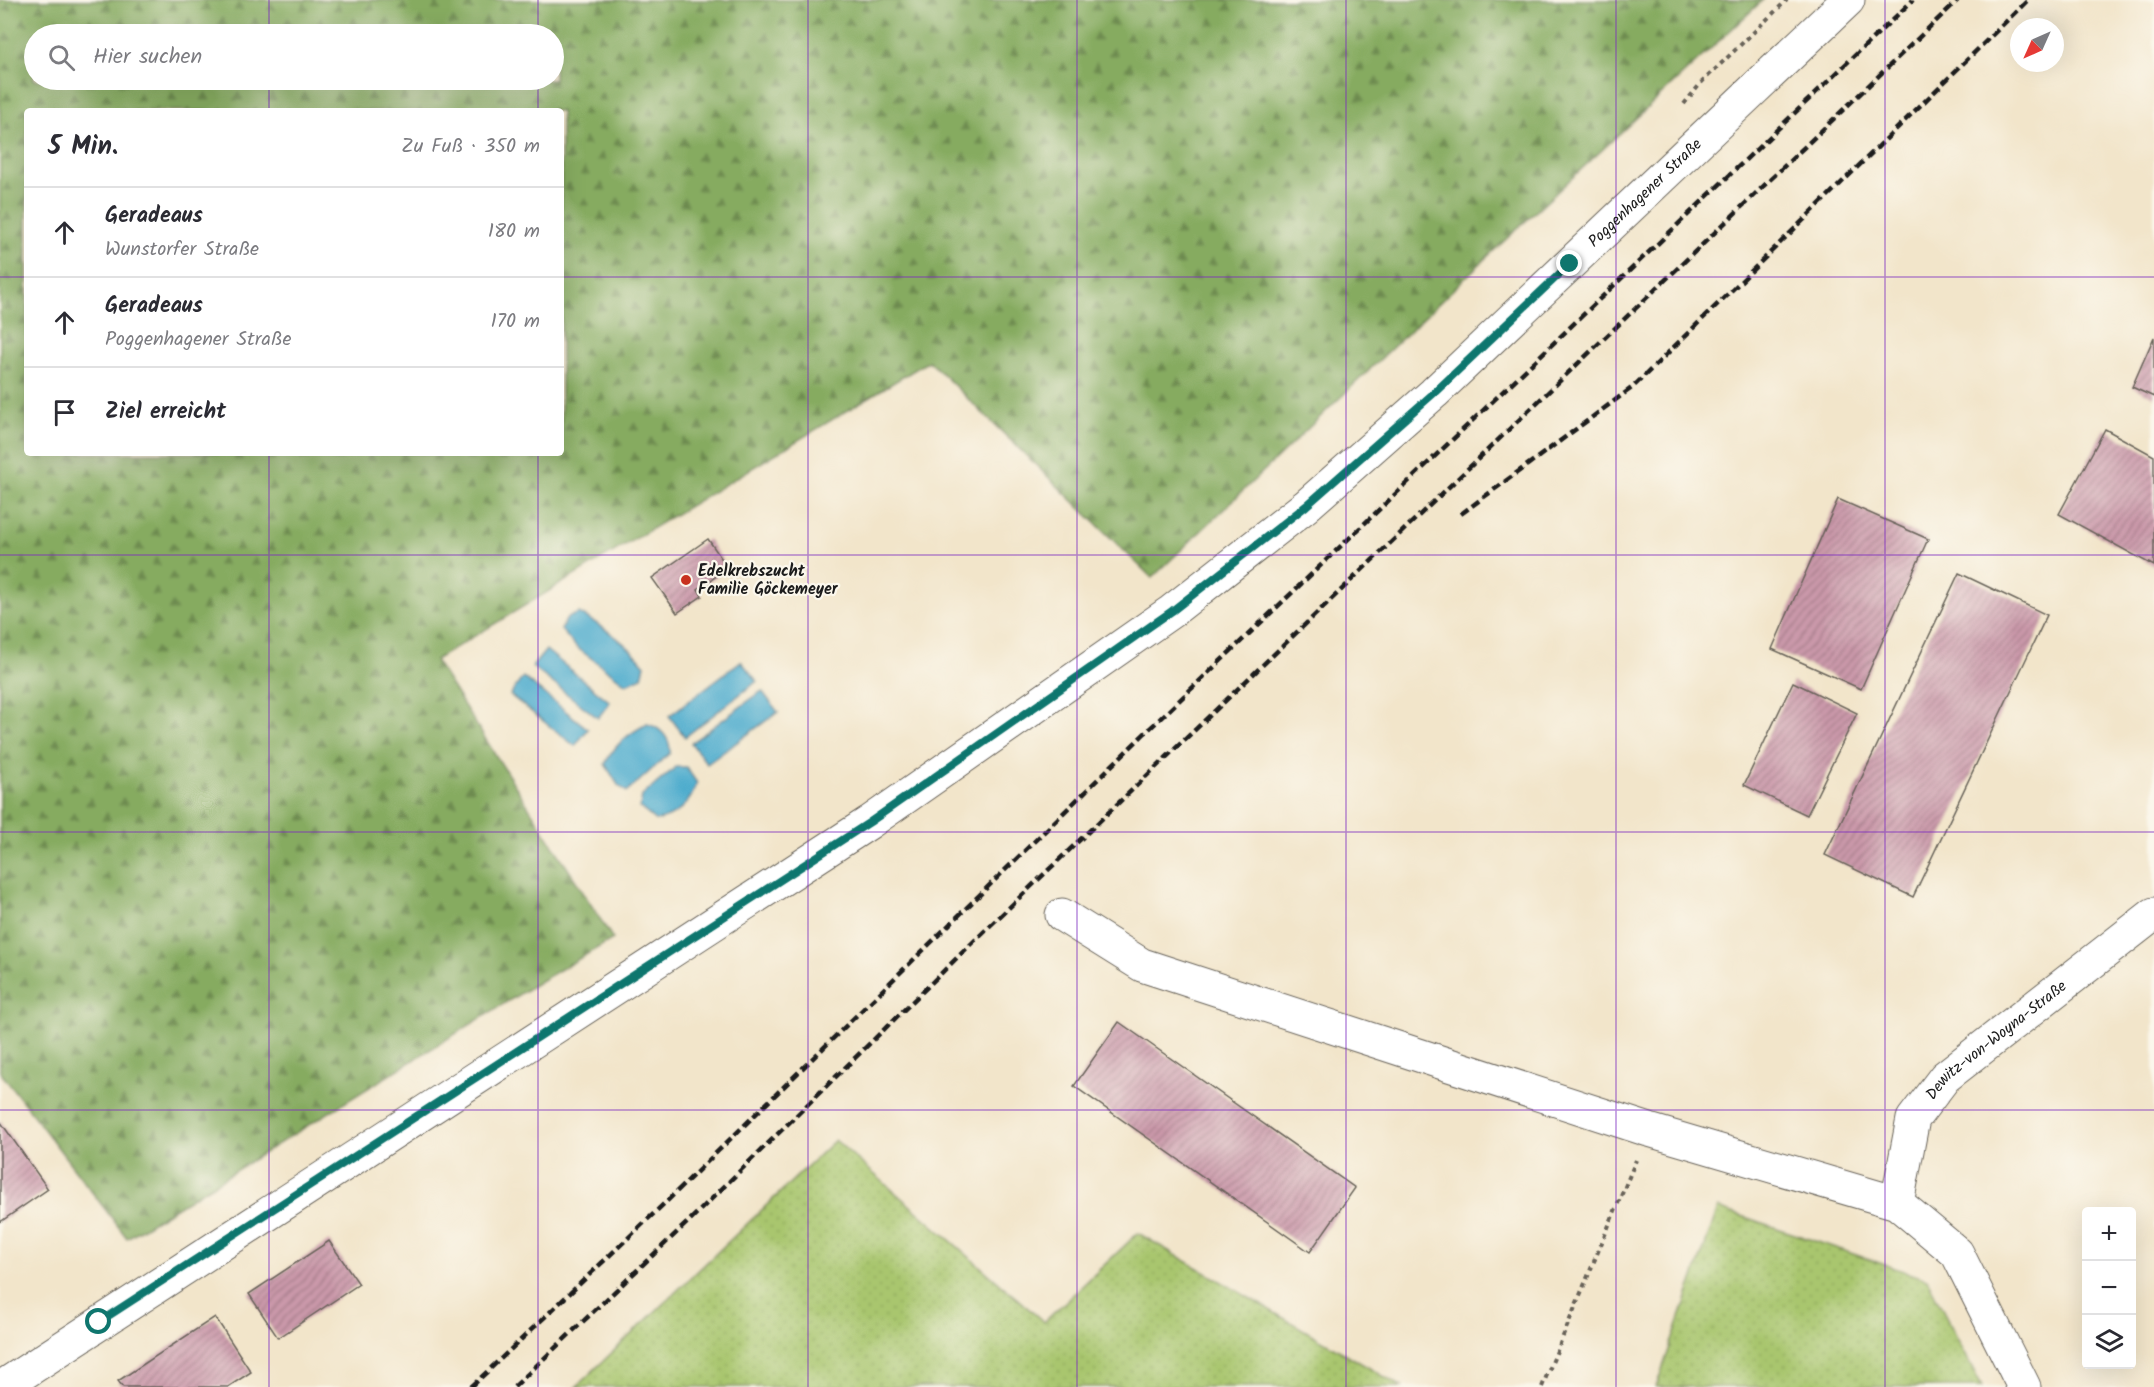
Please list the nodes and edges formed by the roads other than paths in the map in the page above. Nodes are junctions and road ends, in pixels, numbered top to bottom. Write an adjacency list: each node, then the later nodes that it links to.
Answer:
1 (1848, 0): 5 (street, Poggenhagener Straße)
2 (2154, 914): 4 (street, Dewitz-von-Woyna-Straße)
3 (1062, 915): 4 (street)
4 (1897, 1203): 6 (street)
5 (2, 1387)
6 (2024, 1387)

